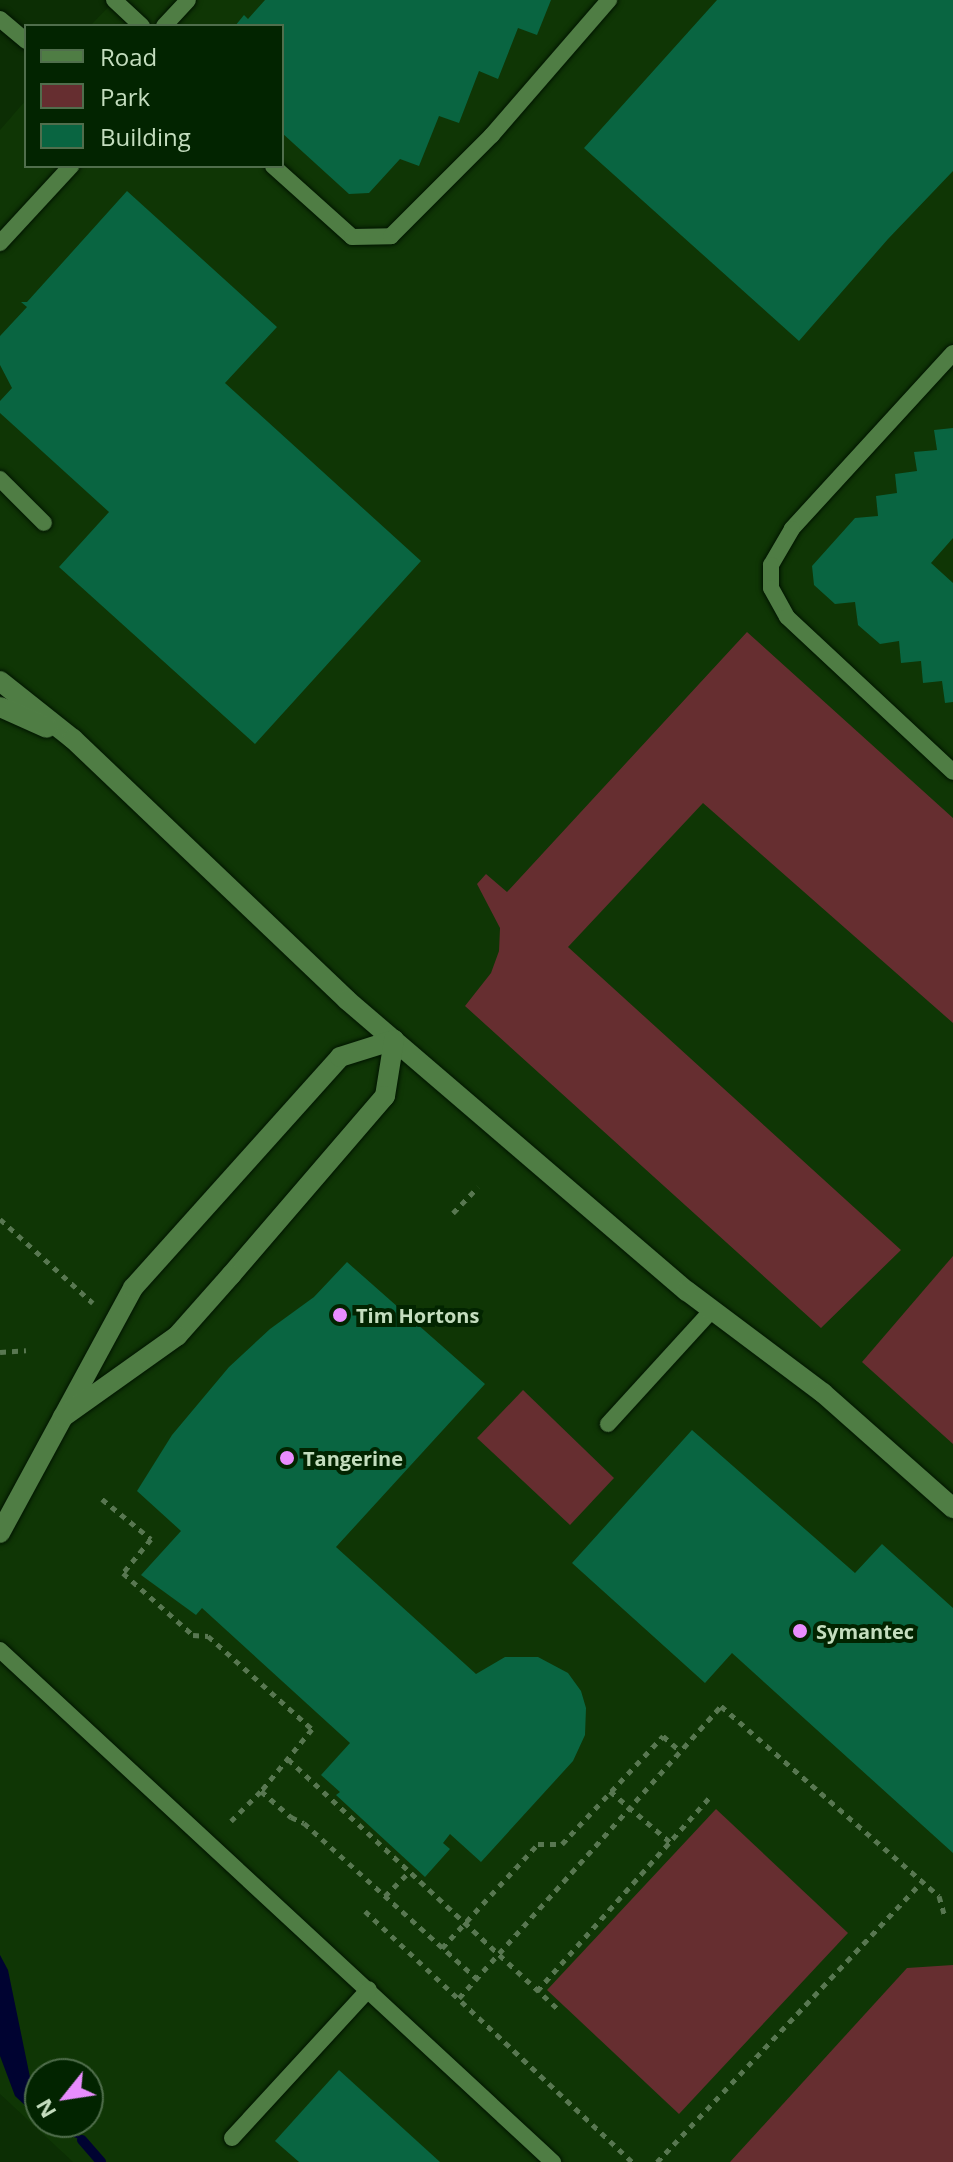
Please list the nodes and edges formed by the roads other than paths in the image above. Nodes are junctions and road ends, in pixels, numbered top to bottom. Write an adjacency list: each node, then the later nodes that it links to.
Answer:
1 (114, 0): 5 (lane)
2 (188, 0): 6 (lane)
3 (609, 0): 9 (lane)
4 (0, 19): 7 (lane)
5 (140, 24)
6 (166, 24)
7 (24, 39)
8 (69, 168): 10 (lane)
9 (275, 168)
10 (0, 243)
11 (953, 353): 17 (lane)
12 (0, 479): 13 (lane)
13 (44, 523)
14 (0, 681): 16 (street)
15 (0, 707): 16 (street)
16 (73, 739): 18 (street)
17 (953, 772)
18 (394, 1040): 19 (street); 20 (street); 20 (street)
19 (712, 1310): 21 (lane); 22 (street)
20 (63, 1417): 23 (street)
21 (608, 1424)
22 (953, 1508)
23 (0, 1533)
24 (0, 1650): 25 (lane)
25 (369, 1989): 26 (lane); 27 (lane)
26 (232, 2138)
27 (553, 2162)

